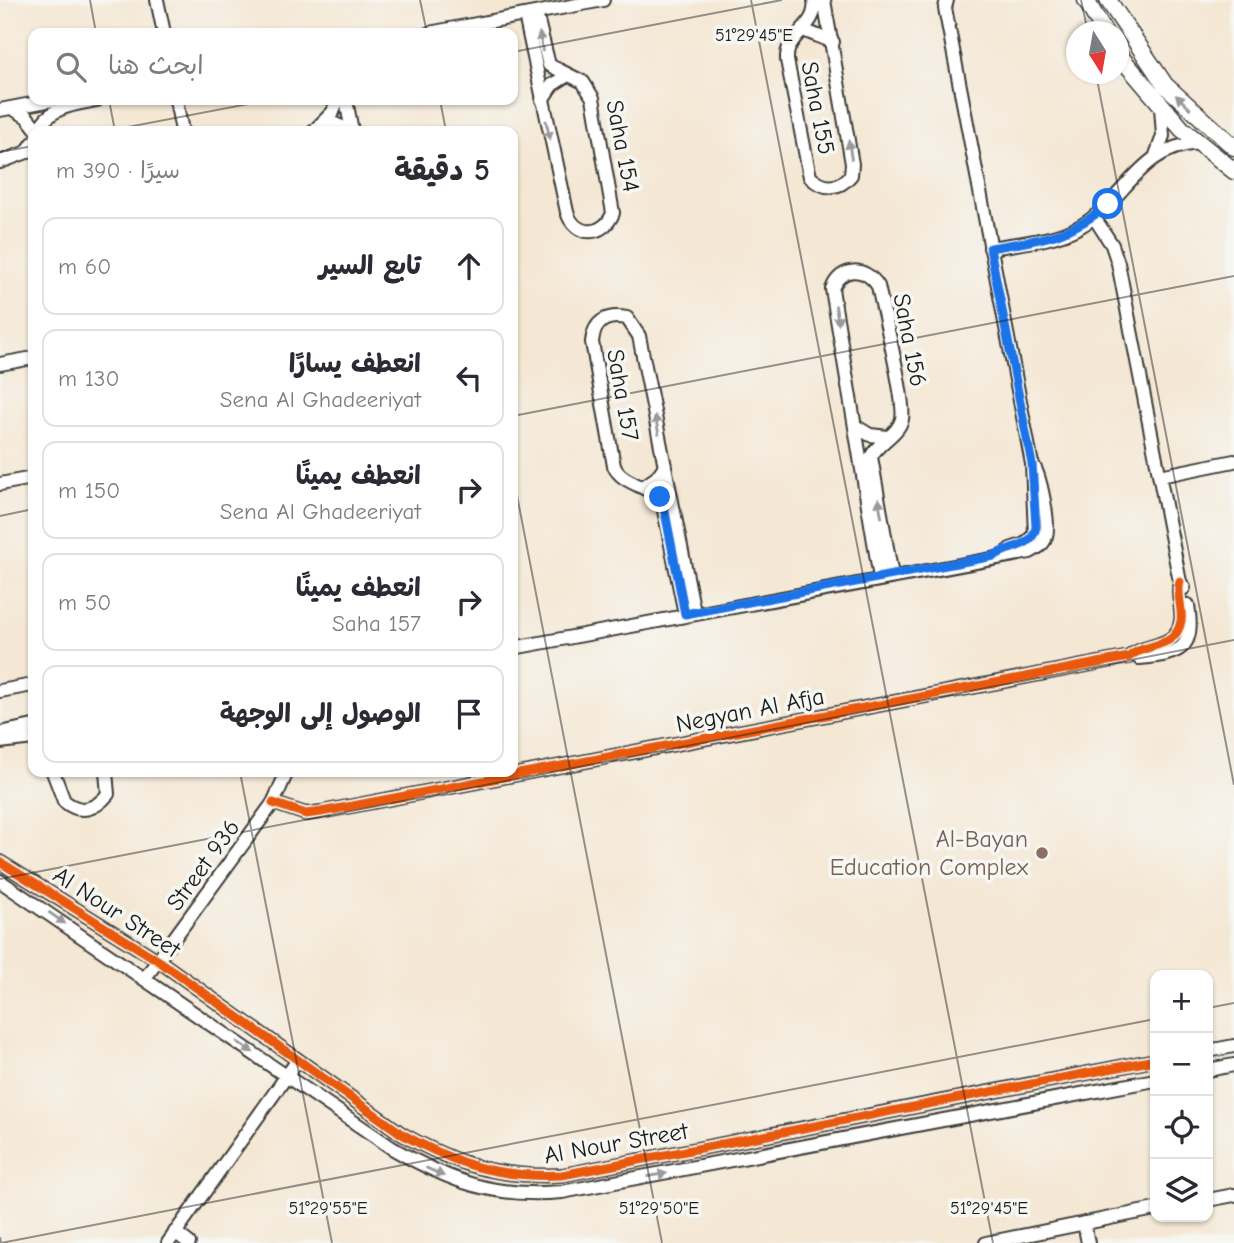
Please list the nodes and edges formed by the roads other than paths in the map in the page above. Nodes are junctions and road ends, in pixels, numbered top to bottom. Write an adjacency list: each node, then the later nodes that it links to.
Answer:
1 (157, 0): 10 (street)
2 (603, 0): 8 (street)
3 (814, 0): 12 (street, Saha 155)
4 (824, 0): 13 (street, Saha 155)
5 (1086, 0): 9 (street)
6 (1108, 0): 32 (street, one-way to 6)
7 (944, 3): 38 (street)
8 (531, 14): 11 (street); 15 (street, Saha 154, one-way to 8); 16 (street, Saha 154)
9 (1098, 21)
10 (162, 28)
11 (456, 28)
12 (803, 30): 13 (street); 13 (street, Saha 155, one-way to 13)
13 (833, 42)
14 (1129, 68): 22 (street)
15 (568, 75): 16 (street); 16 (street, Saha 154, one-way to 15)
16 (542, 100)
17 (28, 105): 23 (street)
18 (75, 105): 26 (street)
19 (177, 105): 27 (street)
20 (334, 105): 24 (street)
21 (347, 105): 30 (street)
22 (1161, 107): 31 (street); 34 (street)
23 (6, 109): 25 (street)
24 (326, 120): 28 (street); 29 (street)
25 (34, 126)
26 (40, 126)
27 (181, 126)
28 (319, 126)
29 (340, 126)
30 (351, 126)
31 (1199, 143): 34 (street); 36 (street)
32 (1234, 147)
33 (28, 150): 35 (street)
34 (1156, 155): 37 (street)
35 (0, 162)
36 (1234, 171)
37 (1094, 217): 38 (street); 45 (street, Negyan Al Afja)
38 (990, 248): 49 (street)
39 (28, 359): 40 (street)
40 (0, 364)
41 (855, 426): 42 (street); 42 (street, Saha 156, one-way to 41); 49 (street, Saha 156)
42 (888, 437): 49 (street, Saha 156, one-way to 42)
43 (1234, 461): 45 (street)
44 (665, 466): 48 (street); 48 (street, Saha 157, one-way to 48); 50 (street, Saha 157)
45 (1160, 475): 58 (street, Negyan Al Afja)
46 (28, 479): 47 (street)
47 (0, 484)
48 (643, 487): 50 (street, Saha 157)
49 (886, 577): 50 (street)
50 (690, 613): 51 (street)
51 (518, 647)
52 (28, 686): 53 (street)
53 (0, 691)
54 (28, 727): 55 (street)
55 (0, 733)
56 (28, 739): 57 (street)
57 (0, 742)
58 (518, 774)
59 (55, 777): 64 (street)
60 (61, 777): 64 (street)
61 (106, 777): 64 (street)
62 (285, 777): 65 (street, Street 936)
63 (503, 777): 65 (street, Negyan Al Afja)
64 (61, 789)
65 (273, 803): 68 (street, Street 936)
66 (0, 862): 68 (street, Al Nour Street)
67 (0, 881): 69 (street, Al Nour Street, one-way to 69)
68 (159, 961): 69 (street, Street 936); 72 (street, Al Nour Street)
69 (145, 978): 76 (street, Al Nour Street, one-way to 76)
70 (1234, 1046): 71 (street)
71 (1213, 1050)
72 (298, 1060): 76 (street); 78 (street, Al Nour Street)
73 (1150, 1061): 78 (street, Al Nour Street)
74 (1234, 1065): 75 (street)
75 (1213, 1069)
76 (288, 1077): 79 (street, Al Nour Street, one-way to 79); 84 (street)
77 (1150, 1081): 79 (street, Al Nour Street)
78 (878, 1113): 79 (street)
79 (882, 1132)
80 (1234, 1195): 81 (street)
81 (1213, 1199)
82 (1150, 1210): 83 (street)
83 (1084, 1223): 86 (street); 87 (street)
84 (171, 1238): 85 (street)
85 (189, 1243)
86 (986, 1243)
87 (1088, 1243)

